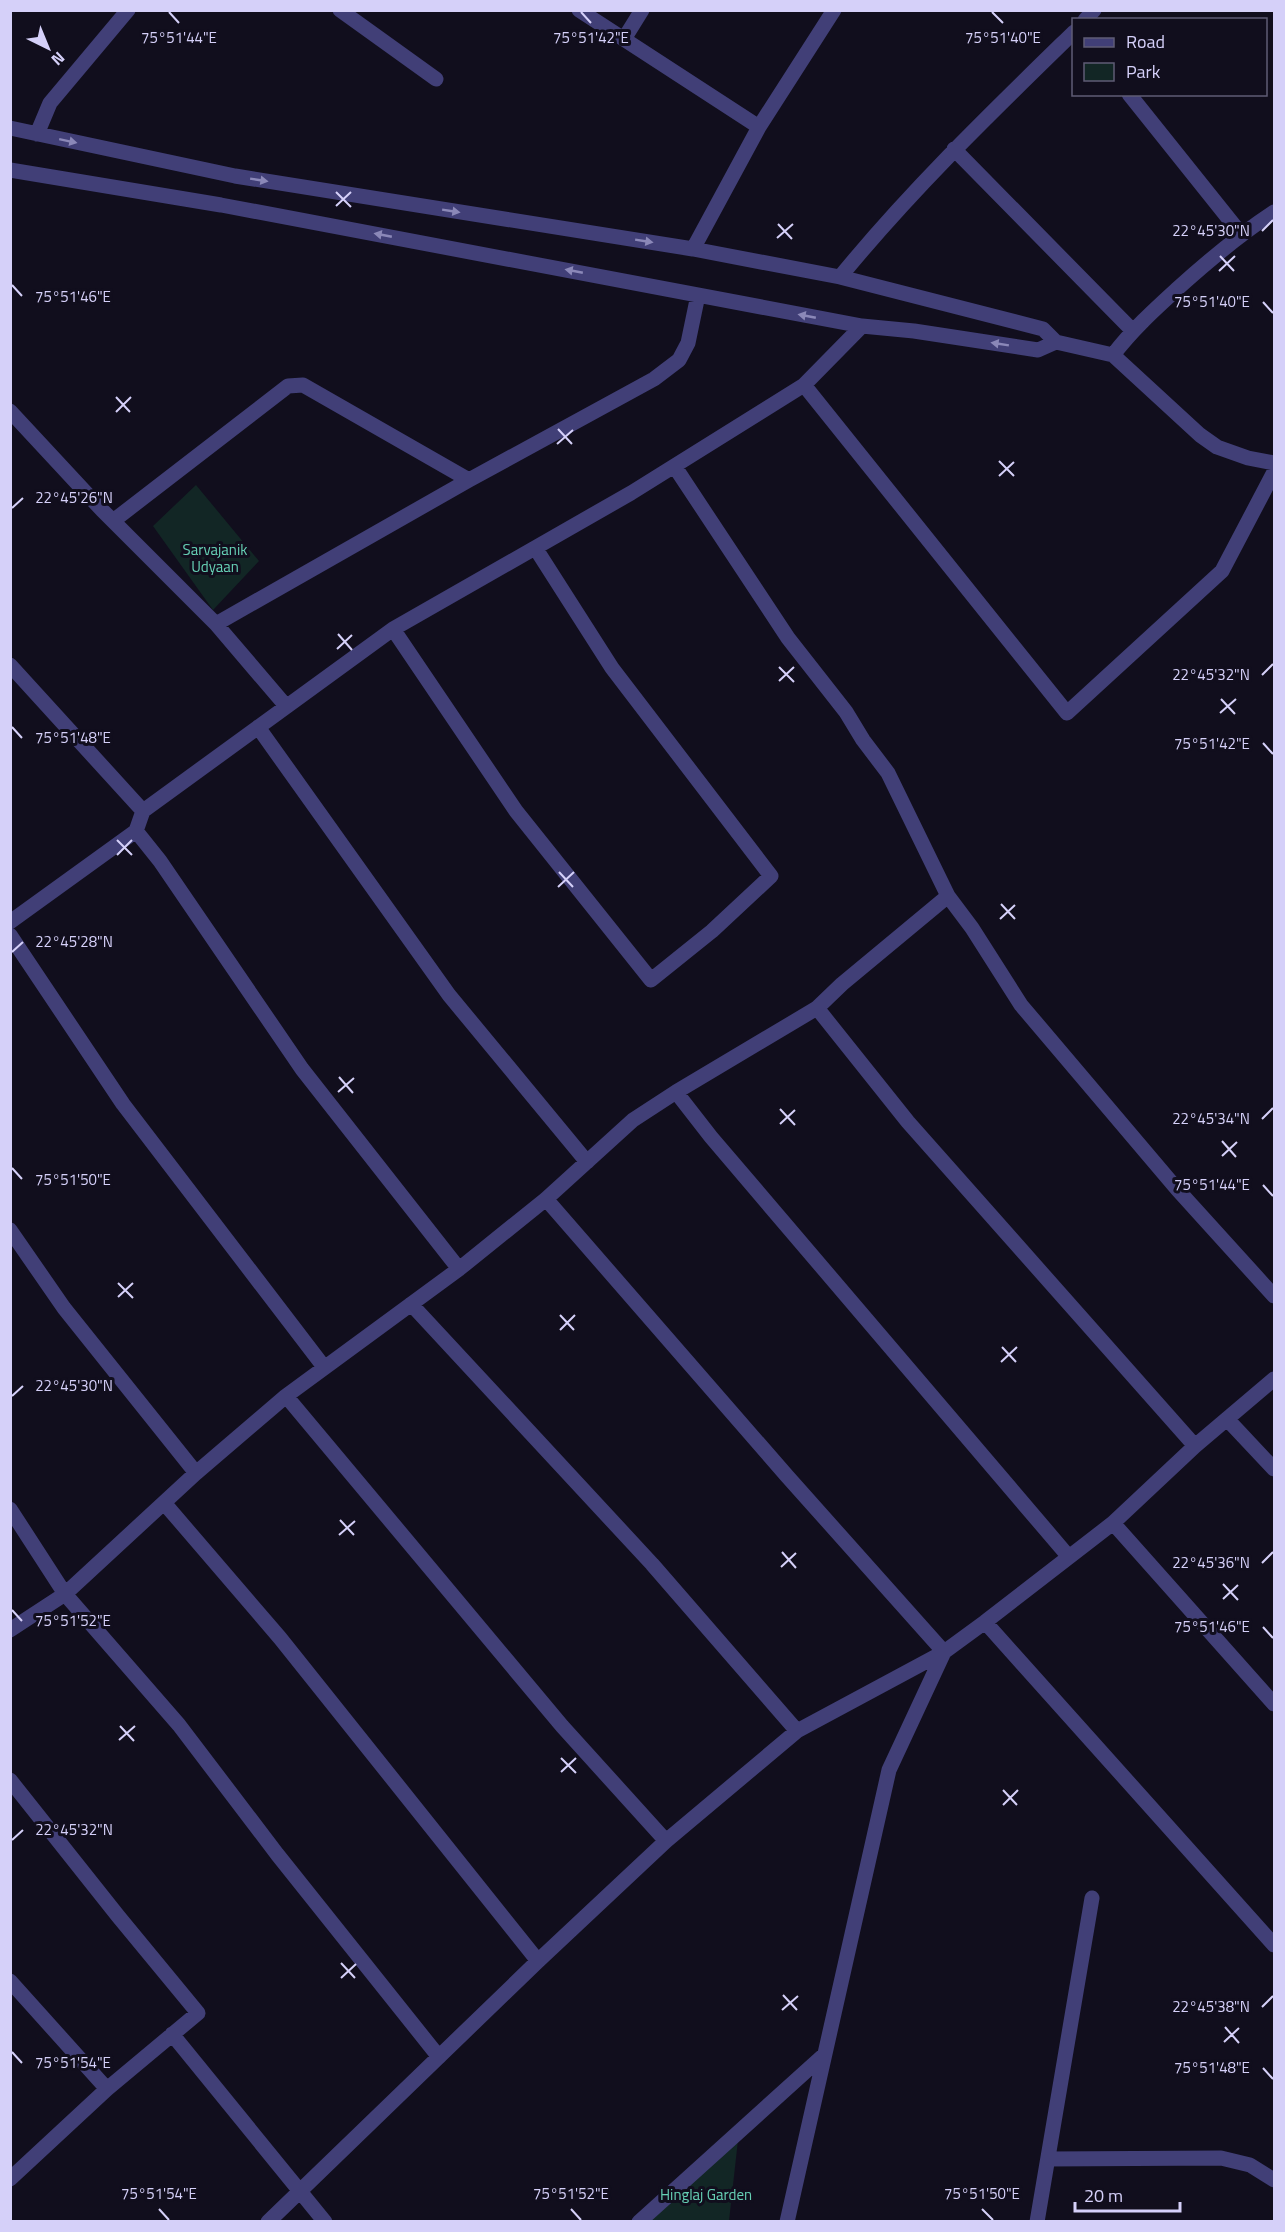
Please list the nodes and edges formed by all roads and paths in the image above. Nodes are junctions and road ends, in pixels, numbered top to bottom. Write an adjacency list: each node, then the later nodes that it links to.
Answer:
1 (128, 10): 12 (street)
2 (340, 10): 8 (street)
3 (579, 10): 7 (street)
4 (642, 10): 7 (street)
5 (834, 10): 10 (street)
6 (1072, 34): 13 (street)
7 (624, 39): 10 (street)
8 (436, 80)
9 (1131, 96): 16 (street)
10 (759, 127): 17 (street)
11 (10, 128): 12 (street)
12 (37, 134): 17 (street, one-way to 17)
13 (954, 149): 18 (street); 21 (street)
14 (10, 170): 19 (street, one-way to 14)
15 (1275, 212): 16 (street)
16 (1241, 234): 21 (street)
17 (693, 249): 18 (street)
18 (840, 277): 22 (street)
19 (698, 295): 20 (street, one-way to 19); 29 (street)
20 (862, 326): 22 (street, one-way to 20); 24 (street)
21 (1132, 330): 23 (street)
22 (1056, 342): 23 (street)
23 (1113, 355): 26 (street)
24 (804, 385): 27 (street); 28 (street)
25 (10, 411): 30 (street)
26 (1275, 463)
27 (675, 467): 31 (street); 39 (street)
28 (1275, 472)
29 (469, 480): 30 (street); 32 (street)
30 (113, 521): 32 (street)
31 (536, 549): 33 (street); 33 (street)
32 (216, 624): 35 (street)
33 (393, 629): 35 (street)
34 (10, 665): 37 (street)
35 (286, 706): 36 (street)
36 (258, 727): 37 (street); 44 (street)
37 (143, 811): 38 (street)
38 (136, 831): 40 (street); 47 (street)
39 (948, 896): 42 (street); 48 (street)
40 (13, 915)
41 (10, 935): 50 (street)
42 (817, 1008): 43 (street); 54 (street)
43 (676, 1092): 44 (street); 60 (street)
44 (586, 1162): 45 (street)
45 (546, 1199): 47 (street); 64 (street)
46 (10, 1230): 56 (street)
47 (459, 1269): 49 (street)
48 (1275, 1296)
49 (411, 1304): 50 (street); 66 (street)
50 (324, 1367): 52 (street)
51 (1275, 1379): 53 (street)
52 (286, 1396): 56 (street); 68 (street)
53 (1227, 1419): 54 (street); 55 (street)
54 (1195, 1446): 59 (street)
55 (1275, 1469)
56 (196, 1473): 57 (street)
57 (165, 1504): 61 (street); 71 (street)
58 (10, 1509): 61 (street)
59 (1113, 1523): 60 (street); 65 (street)
60 (1069, 1557): 62 (street)
61 (65, 1594): 63 (street); 75 (street)
62 (985, 1623): 64 (street); 70 (street)
63 (10, 1630)
64 (944, 1652): 66 (street); 74 (street)
65 (1275, 1704)
66 (797, 1731): 68 (street)
67 (10, 1780): 73 (street)
68 (666, 1841): 71 (street)
69 (1092, 1898): 77 (street)
70 (1275, 1945)
71 (538, 1961): 75 (street)
72 (10, 1981): 76 (street)
73 (172, 2034): 76 (street); 80 (street)
74 (825, 2054): 83 (street); 84 (street)
75 (439, 2057): 80 (street)
76 (107, 2089): 78 (street)
77 (1048, 2159): 79 (street); 85 (street)
78 (10, 2179)
79 (1275, 2180)
80 (300, 2191): 81 (street); 82 (street)
81 (268, 2222)
82 (325, 2222)
83 (639, 2222)
84 (787, 2222)
85 (1037, 2222)

